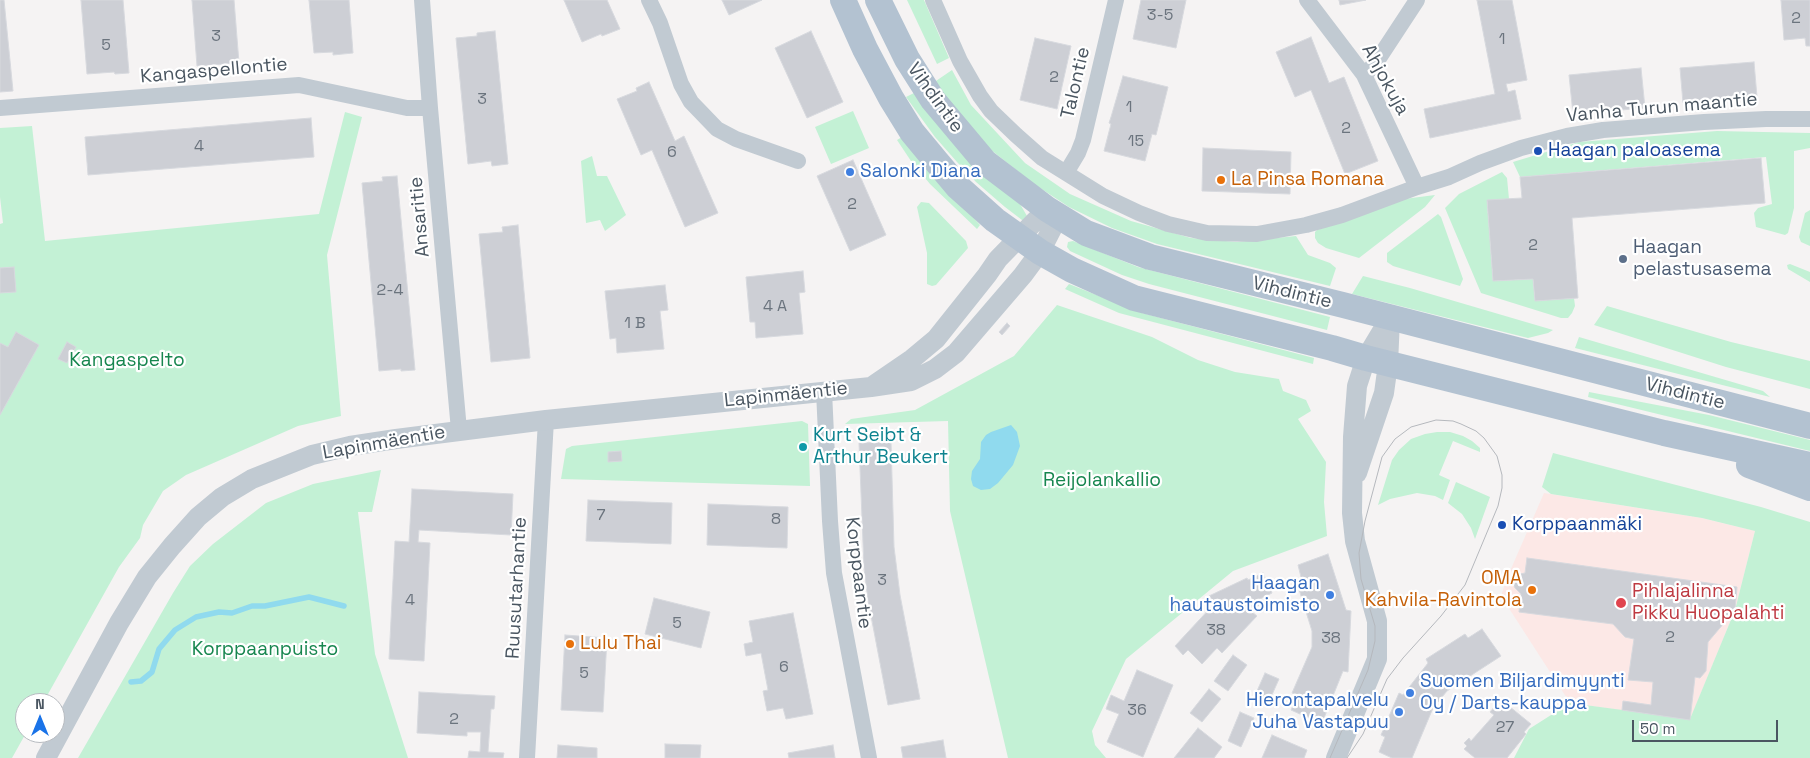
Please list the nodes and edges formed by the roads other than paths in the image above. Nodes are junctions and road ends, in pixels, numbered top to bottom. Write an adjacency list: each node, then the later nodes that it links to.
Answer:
1 (422, 0): 11 (street, Ansaritie)
2 (649, 0): 13 (street)
3 (843, 0): 17 (main road, Vihdintie)
4 (878, 0): 16 (main road, Vihdintie)
5 (933, 0): 14 (street, Vihdintie)
6 (1116, 0): 14 (street, Talontie)
7 (1307, 0): 9 (street, Ahjokuja)
8 (1418, 0): 9 (street)
9 (1364, 75): 15 (street, Ahjokuja)
10 (0, 108): 11 (street, Kangaspellontie)
11 (430, 108): 25 (street, Ansaritie)
12 (1810, 119): 15 (street, Vanha Turun maantie)
13 (798, 161)
14 (1066, 173): 15 (street, Vanha Turun maantie)
15 (1417, 187)
16 (1053, 213): 17 (street, Lapinmäentie); 18 (street, Lapinmäentie); 19 (main road, Vihdintie)
17 (1018, 238): 18 (main road, Vihdintie); 21 (street, Lapinmäentie)
18 (1040, 252): 20 (main road, Vihdintie); 21 (street, Lapinmäentie)
19 (1390, 318): 20 (street); 24 (main road, Vihdintie)
20 (1377, 361): 26 (main road, Vihdintie); 28 (street); 28 (street)
21 (871, 387): 22 (street, Lapinmäentie)
22 (824, 391): 23 (street, Lapinmäentie); 32 (street, Korppaantie)
23 (546, 420): 25 (street, Lapinmäentie); 31 (street, Ruusutarhantie)
24 (1810, 426)
25 (460, 430): 30 (street, Lapinmäentie)
26 (1664, 433): 27 (main road, Vihdintie); 29 (main road, Vihdintie)
27 (1810, 465)
28 (1352, 487): 33 (street)
29 (1810, 488)
30 (46, 758)
31 (527, 758)
32 (869, 758)
33 (1336, 758)

